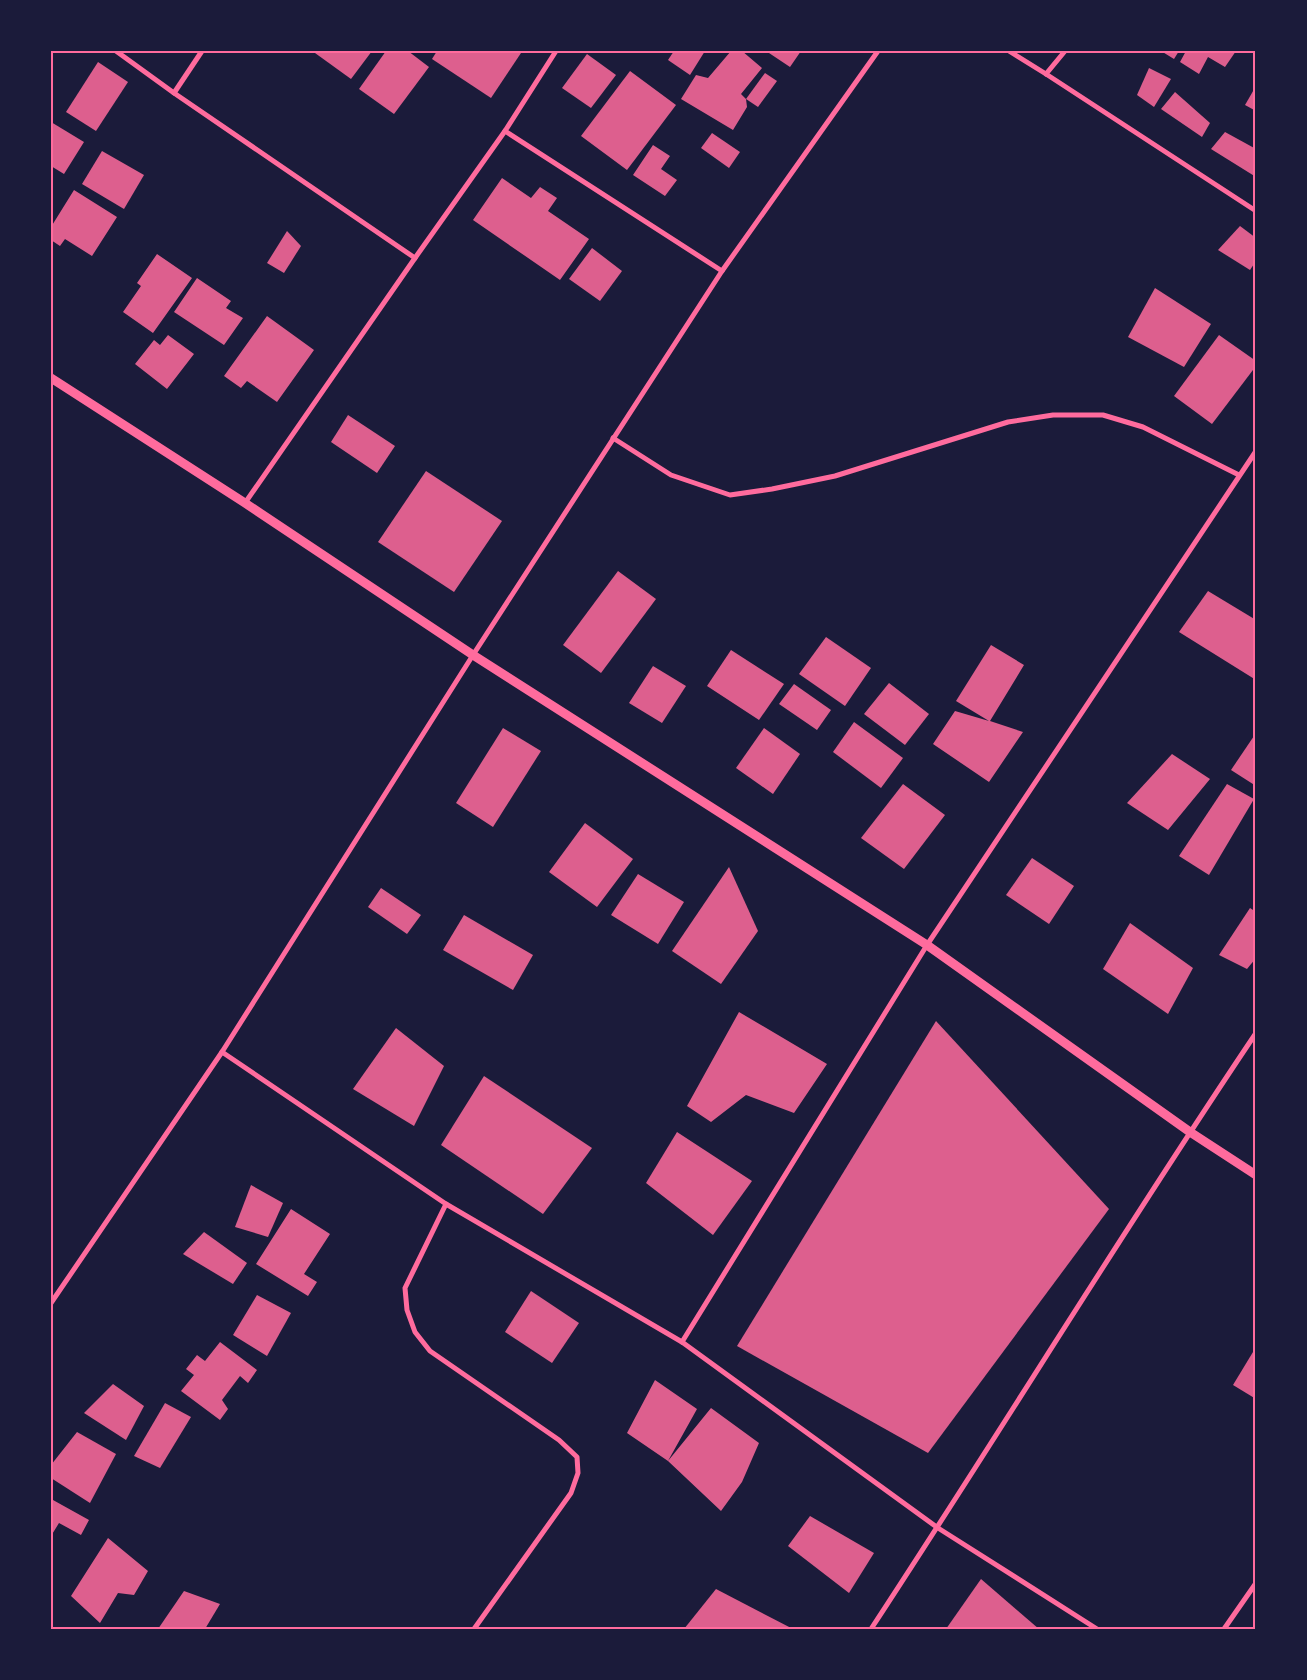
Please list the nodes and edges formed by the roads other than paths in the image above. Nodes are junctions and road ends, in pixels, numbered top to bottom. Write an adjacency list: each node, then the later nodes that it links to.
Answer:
1 (116, 51): 8 (street)
2 (202, 51): 8 (street)
3 (556, 51): 9 (street)
4 (878, 51): 12 (street)
5 (1009, 51): 7 (street)
6 (1065, 51): 7 (street)
7 (1046, 74): 10 (street)
8 (174, 93): 11 (street)
9 (505, 132): 11 (street); 12 (street)
10 (1256, 211)
11 (415, 258): 17 (street)
12 (722, 271): 14 (street)
13 (51, 378): 17 (street)
14 (613, 438): 16 (street); 18 (street)
15 (1256, 451): 16 (street)
16 (1239, 475): 19 (street)
17 (245, 503): 18 (street)
18 (473, 655): 19 (street); 21 (street)
19 (927, 945): 22 (street); 26 (street)
20 (1256, 1033): 22 (street)
21 (222, 1052): 24 (street); 25 (street)
22 (1190, 1132): 23 (street); 27 (street)
23 (1256, 1175)
24 (446, 1204): 26 (street); 29 (street)
25 (51, 1303)
26 (682, 1342): 27 (street)
27 (938, 1528): 30 (street); 31 (street)
28 (1256, 1583): 32 (street)
29 (474, 1629)
30 (872, 1629)
31 (1097, 1629)
32 (1224, 1629)

